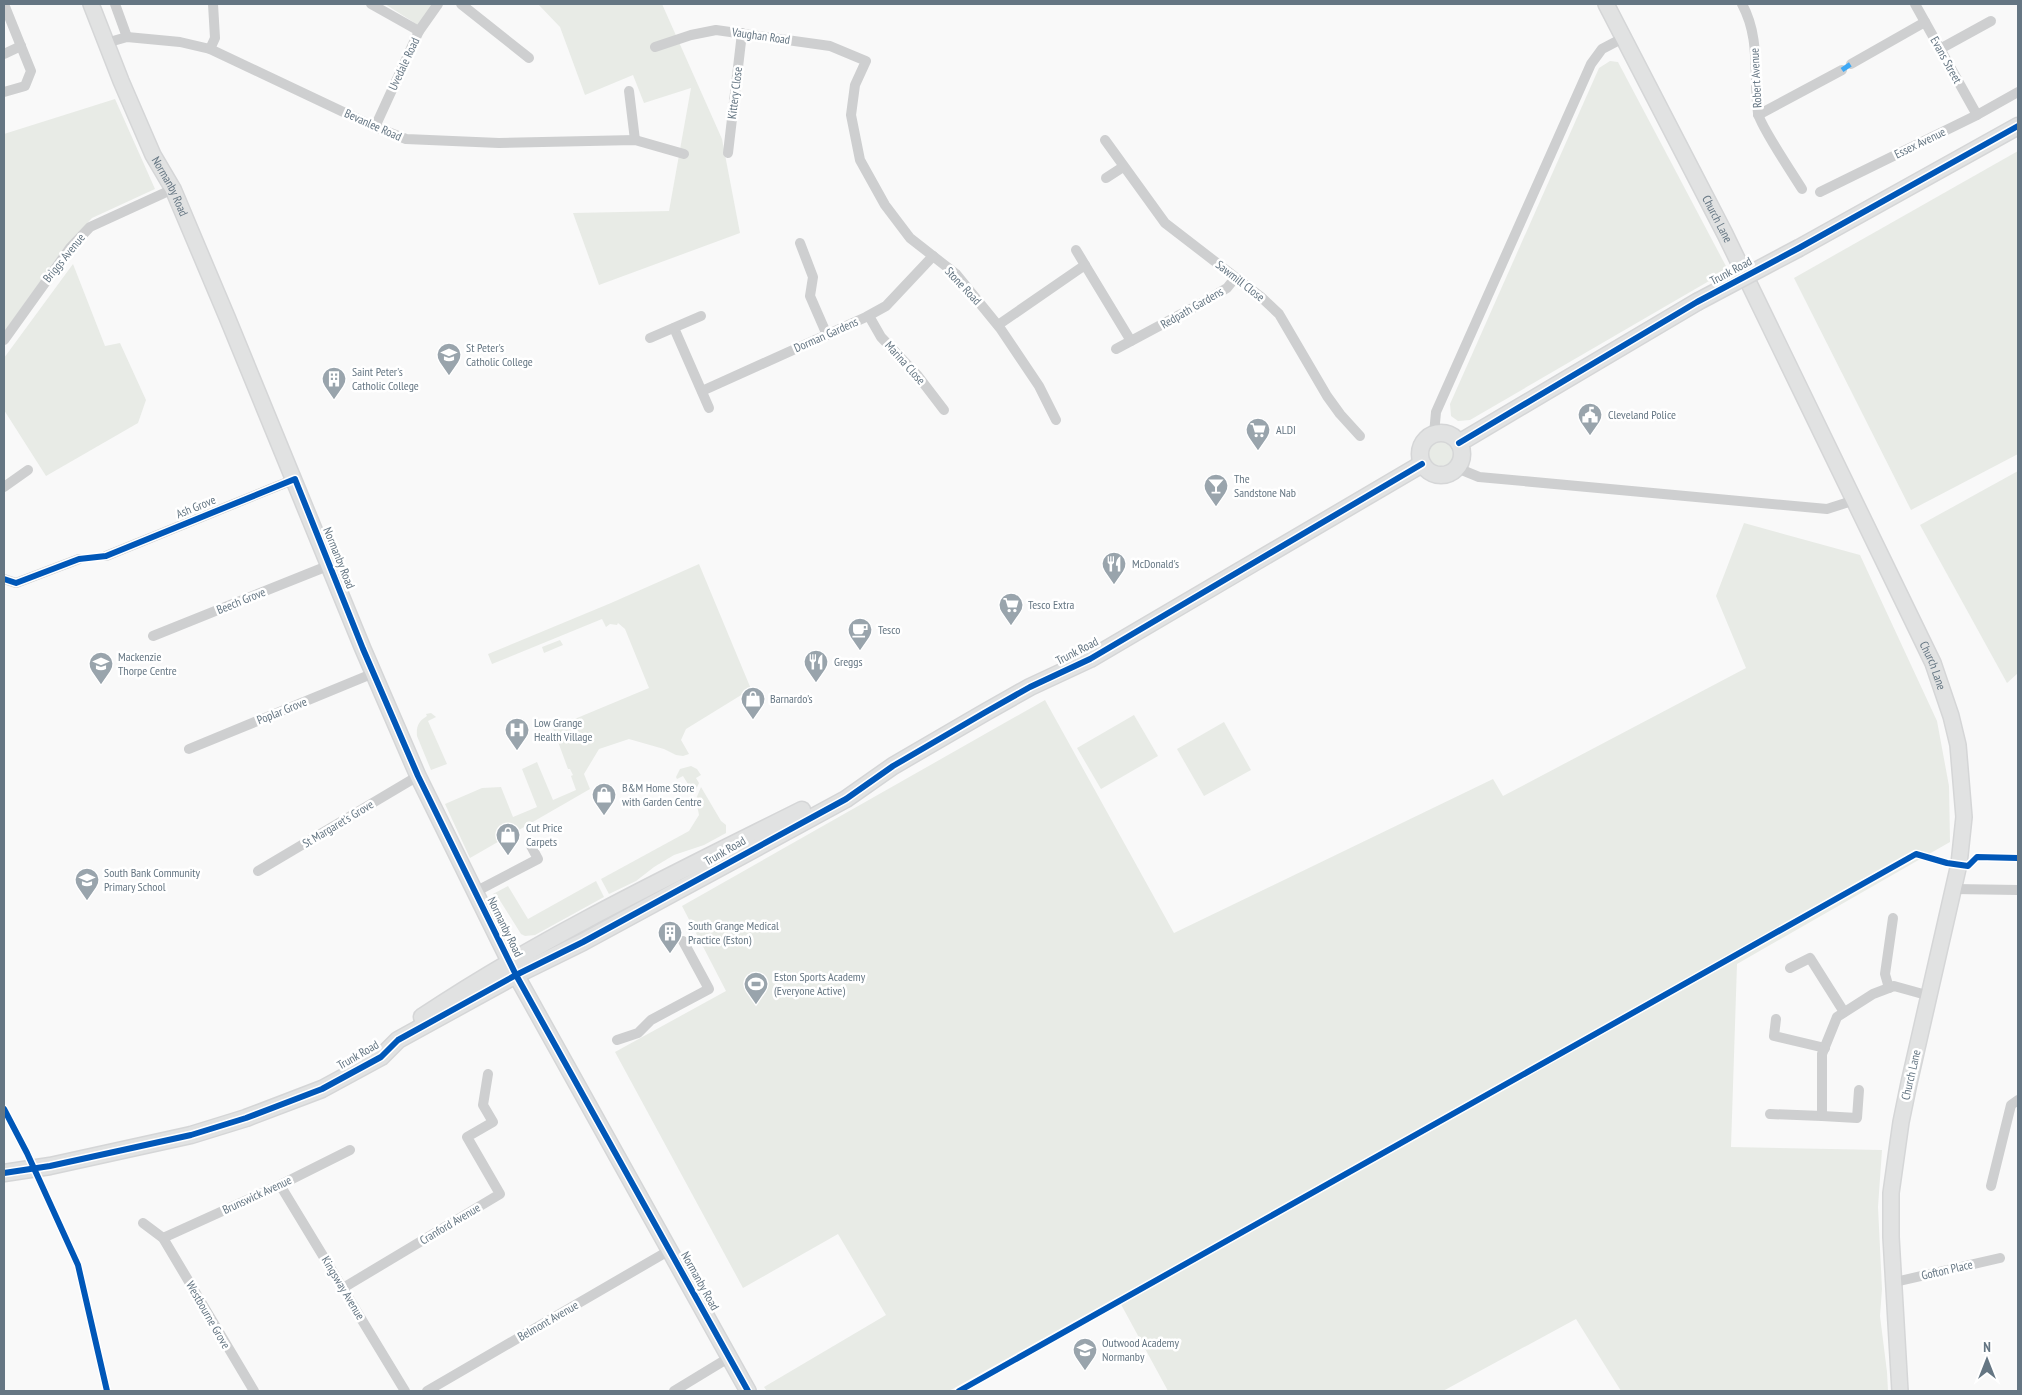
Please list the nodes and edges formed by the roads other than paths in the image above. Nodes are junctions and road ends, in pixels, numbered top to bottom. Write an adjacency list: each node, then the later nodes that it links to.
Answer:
1 (4, 4): 18 (street)
2 (91, 4): 17 (street, Normanby Road)
3 (115, 4): 15 (street)
4 (213, 4): 20 (street)
5 (371, 4): 13 (street)
6 (438, 4): 13 (street, Uvedale Road)
7 (461, 4): 23 (street)
8 (1606, 4): 16 (street, Church Lane)
9 (1742, 4): 28 (street, Robert Avenue)
10 (1915, 4): 12 (street, Evans Street)
11 (1991, 21): 21 (street)
12 (1924, 22): 21 (street, Evans Street); 28 (street)
13 (419, 31): 31 (street, Uvedale Road)
14 (742, 33): 19 (street, Vaughan Road); 24 (street, Vaughan Road); 34 (street, Kittery Close)
15 (127, 37): 17 (street, Bevanlee Road); 20 (street, Bevanlee Road)
16 (1623, 38): 59 (street); 67 (street, Church Lane)
17 (106, 43): 38 (street, Normanby Road)
18 (20, 46): 22 (street); 26 (street)
19 (655, 48)
20 (210, 49): 31 (street, Bevanlee Road)
21 (1940, 49): 29 (street, Evans Street)
22 (4, 54)
23 (529, 58)
24 (866, 61): 43 (street, Stone Road)
25 (629, 91): 32 (street)
26 (4, 92)
27 (2018, 92): 29 (street, Essex Avenue)
28 (1758, 115): 39 (street, Robert Avenue)
29 (1977, 115): 40 (street, Essex Avenue)
30 (2018, 126): 61 (main road, Trunk Road, bridge)
31 (375, 127): 32 (street, Bevanlee Road)
32 (635, 140): 35 (street, Bevanlee Road)
33 (1104, 140): 36 (street, Sawmill Close)
34 (728, 153)
35 (684, 154)
36 (1123, 167): 37 (street); 45 (street, Sawmill Close)
37 (1106, 178)
38 (173, 189): 52 (street, Briggs Avenue); 65 (street, Normanby Road)
39 (1802, 189)
40 (1820, 192)
41 (800, 243): 50 (street)
42 (1076, 250): 44 (street)
43 (932, 256): 47 (street, Dorman Gardens); 48 (street, Stone Road)
44 (1084, 265): 48 (street); 53 (street)
45 (1235, 278): 53 (street, Redpath Gardens); 60 (street, Sawmill Close)
46 (701, 316): 49 (street)
47 (869, 316): 50 (street, Dorman Gardens); 57 (street, Marina Close)
48 (998, 325): 58 (street, Stone Road)
49 (674, 328): 51 (street); 55 (street)
50 (827, 335): 55 (street, Dorman Gardens)
51 (650, 338)
52 (4, 340)
53 (1131, 341): 54 (street, Redpath Gardens)
54 (1116, 349)
55 (702, 391): 56 (street)
56 (709, 408)
57 (944, 410)
58 (1056, 420)
59 (1434, 434): 61 (main road); 62 (main road)
60 (1360, 436)
61 (1458, 443): 63 (main road)
62 (1422, 464): 63 (main road); 84 (main road, Trunk Road)
63 (1457, 468): 67 (street)
64 (28, 470): 66 (street)
65 (295, 480): 68 (street, Ash Grove); 70 (street, Normanby Road)
66 (4, 487)
67 (1855, 500): 78 (street, Church Lane)
68 (106, 556)
69 (79, 559): 71 (street)
70 (330, 565): 72 (street, Beech Grove); 73 (street, Normanby Road)
71 (4, 579)
72 (153, 636)
73 (374, 674): 74 (street, Poplar Grove); 75 (street, Normanby Road)
74 (190, 749)
75 (418, 776): 77 (street, St Margaret's Grove); 80 (street, Normanby Road)
76 (530, 844): 80 (street)
77 (258, 872)
78 (1954, 889): 79 (street); 86 (street, Church Lane)
79 (2018, 890)
80 (475, 892): 84 (street, Normanby Road)
81 (1893, 918): 85 (street)
82 (683, 941): 89 (street)
83 (1790, 968): 87 (street)
84 (513, 969): 97 (main road, Trunk Road); 102 (street, Normanby Road)
85 (1889, 988): 86 (street); 87 (street)
86 (1930, 996): 104 (street, Church Lane)
87 (1844, 1012): 90 (street)
88 (1776, 1019): 90 (street)
89 (616, 1040)
90 (1824, 1048): 95 (street)
91 (488, 1074): 105 (street, Cranford Avenue)
92 (1859, 1090): 95 (street)
93 (2018, 1100): 99 (street)
94 (1770, 1114): 95 (street)
95 (1822, 1116)
96 (350, 1150): 98 (street, Brunswick Avenue)
97 (10, 1172)
98 (280, 1185): 101 (street, Brunswick Avenue); 105 (street, Kingsway Avenue)
99 (1991, 1186)
100 (143, 1223): 101 (street)
101 (163, 1238): 107 (street, Westbourne Grove)
102 (670, 1250): 106 (street, Normanby Road); 109 (street, Belmont Avenue)
103 (2000, 1258): 104 (street, Gofton Place)
104 (1895, 1282): 112 (street, Church Lane)
105 (343, 1288): 108 (street, Kingsway Avenue)
106 (730, 1356): 110 (street); 111 (street, Normanby Road)
107 (254, 1391)
108 (405, 1391)
109 (427, 1391)
110 (674, 1391)
111 (748, 1391)
112 (1900, 1391)

